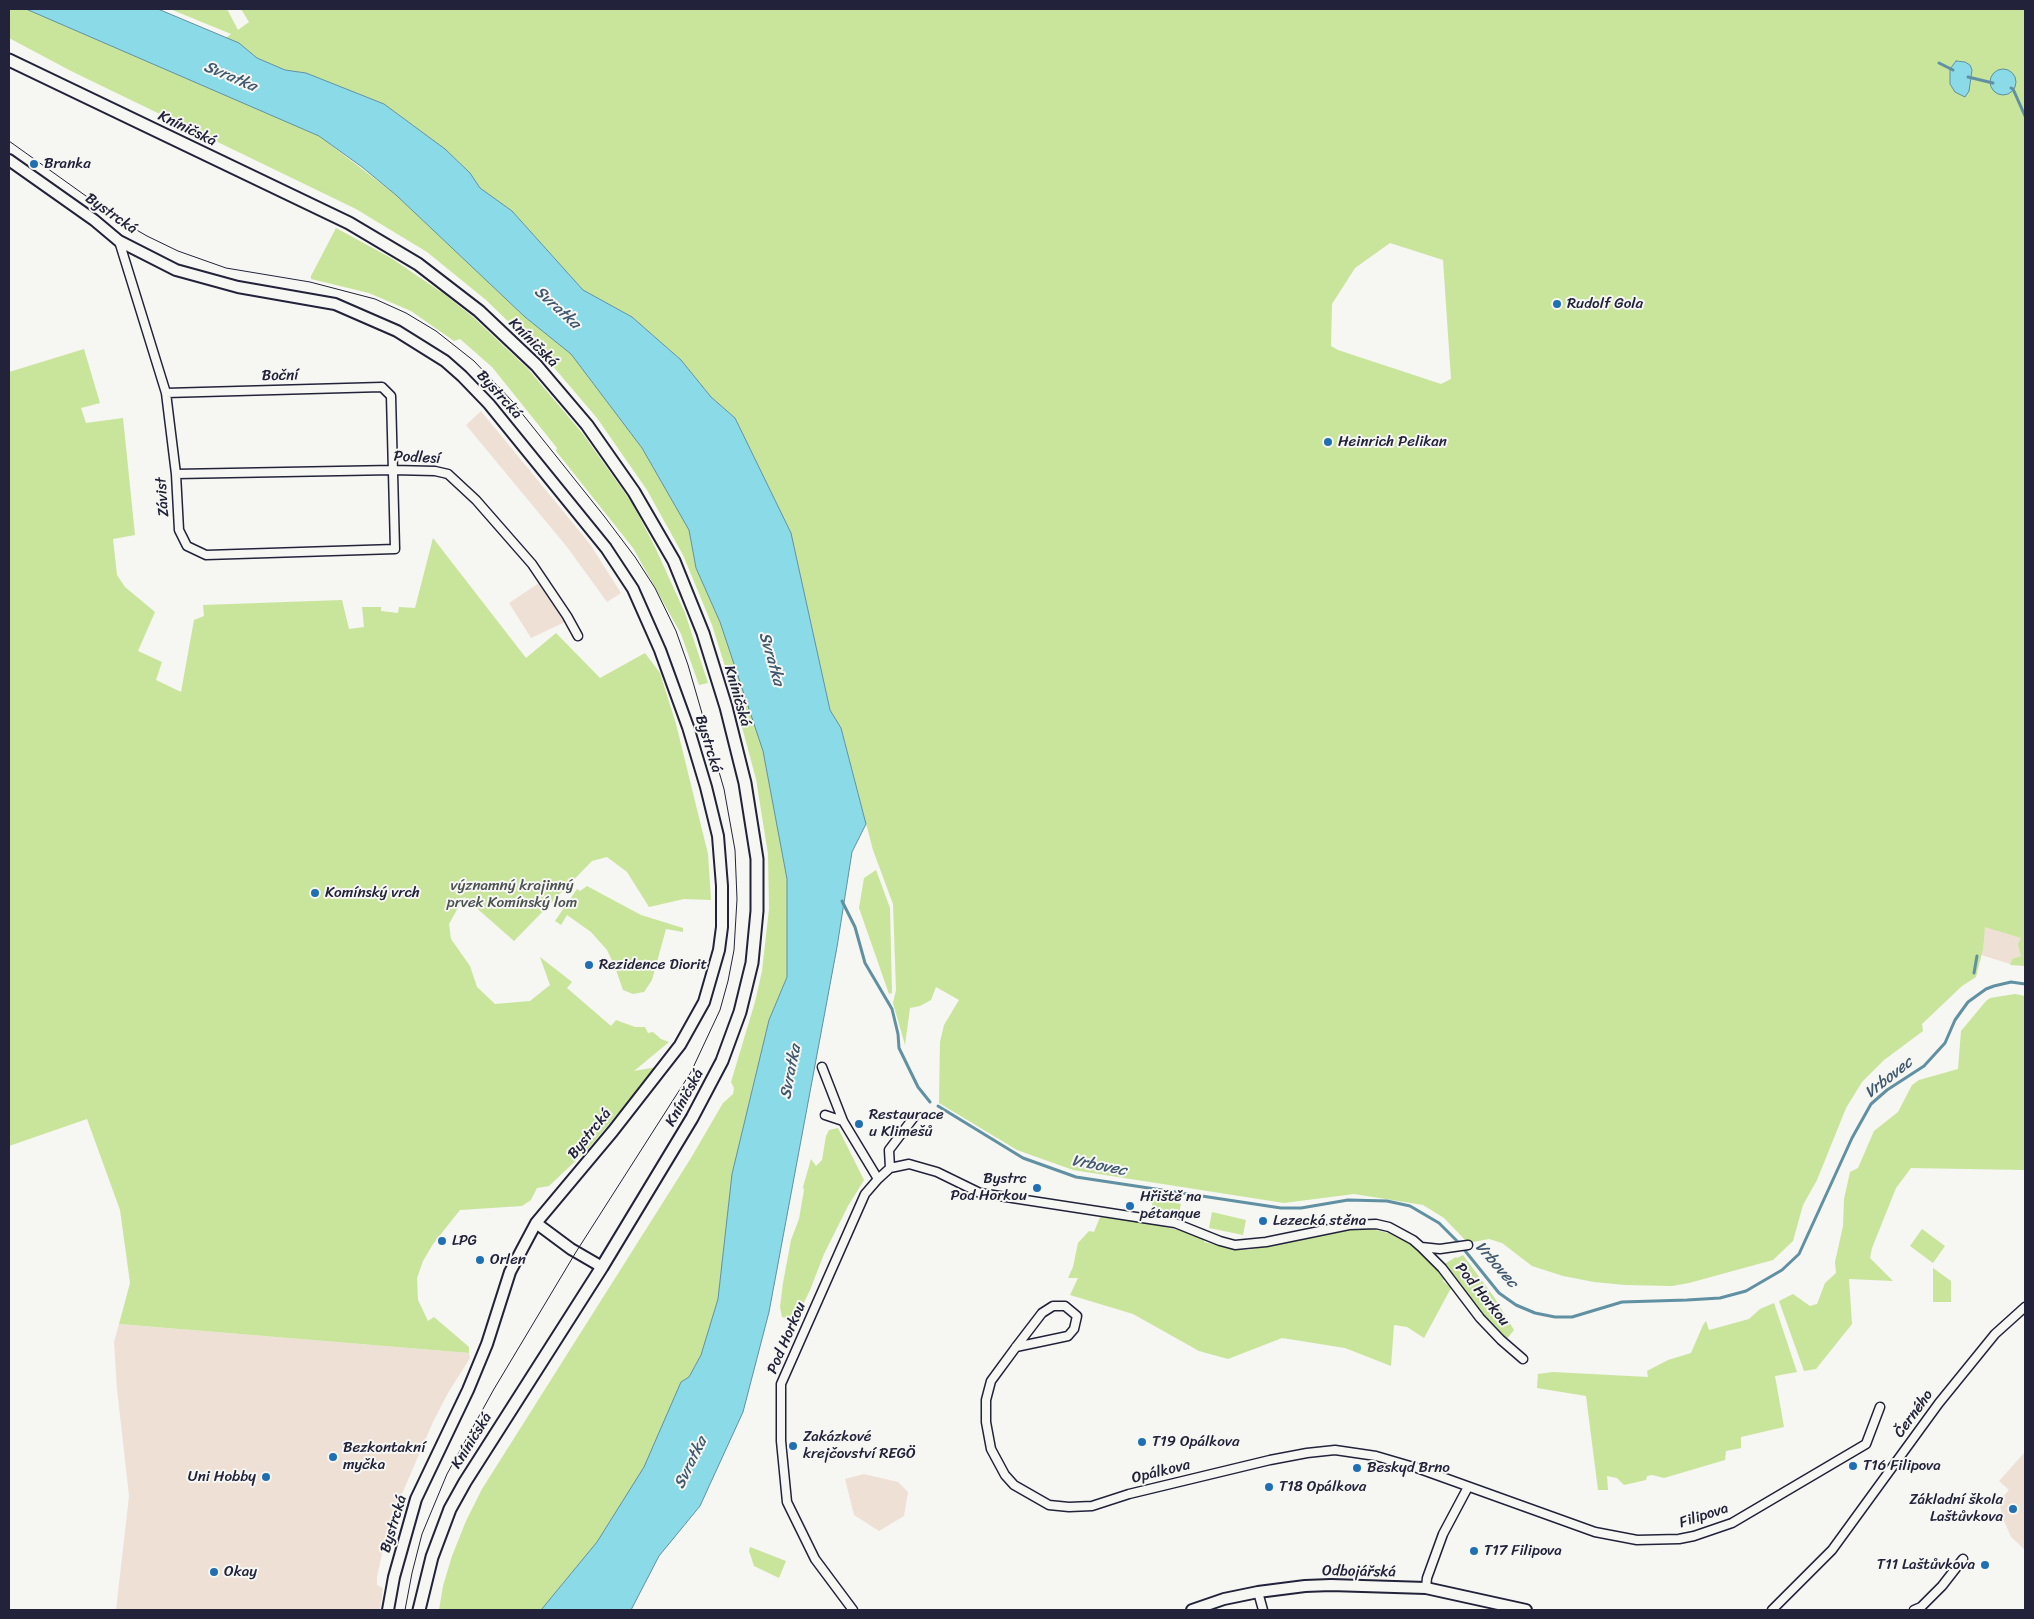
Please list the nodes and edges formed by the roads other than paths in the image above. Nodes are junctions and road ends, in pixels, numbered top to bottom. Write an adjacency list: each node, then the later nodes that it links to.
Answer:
1 (9, 60): 17 (main road, Kníničská)
2 (9, 160): 3 (street, Bystrcká)
3 (119, 241): 4 (street, Závist); 14 (street, Bystrcká)
4 (166, 393): 5 (street, Boční); 6 (street, Závist)
5 (393, 470): 6 (street, Podlesí); 6 (street, Závist); 7 (street, Podlesí)
6 (176, 474)
7 (578, 636)
8 (822, 1067): 11 (street)
9 (825, 1116): 11 (street)
10 (914, 1117): 12 (street)
11 (843, 1121): 13 (street)
12 (890, 1168): 13 (street, Pod Horkou); 16 (street, Pod Horkou)
13 (878, 1179): 28 (street, Pod Horkou)
14 (536, 1224): 17 (street); 26 (street, Bystrcká)
15 (1468, 1245): 16 (street, Pod Horkou)
16 (1421, 1247): 20 (street, Pod Horkou)
17 (602, 1267): 27 (main road, Kníničská)
18 (2025, 1306): 32 (street, Černého)
19 (1016, 1347): 19 (street, Opálkova); 22 (street, Opálkova)
20 (1523, 1359)
21 (1880, 1407): 22 (street, Filipova)
22 (1468, 1487): 24 (street)
23 (1963, 1559): 33 (street)
24 (1426, 1588): 25 (street, Odbojářská); 31 (street, Odbojářská)
25 (1258, 1592): 29 (street, Odbojářská); 30 (street)
26 (388, 1610)
27 (419, 1610)
28 (853, 1610)
29 (1192, 1610)
30 (1263, 1610)
31 (1526, 1610)
32 (1772, 1610)
33 (1914, 1610)

